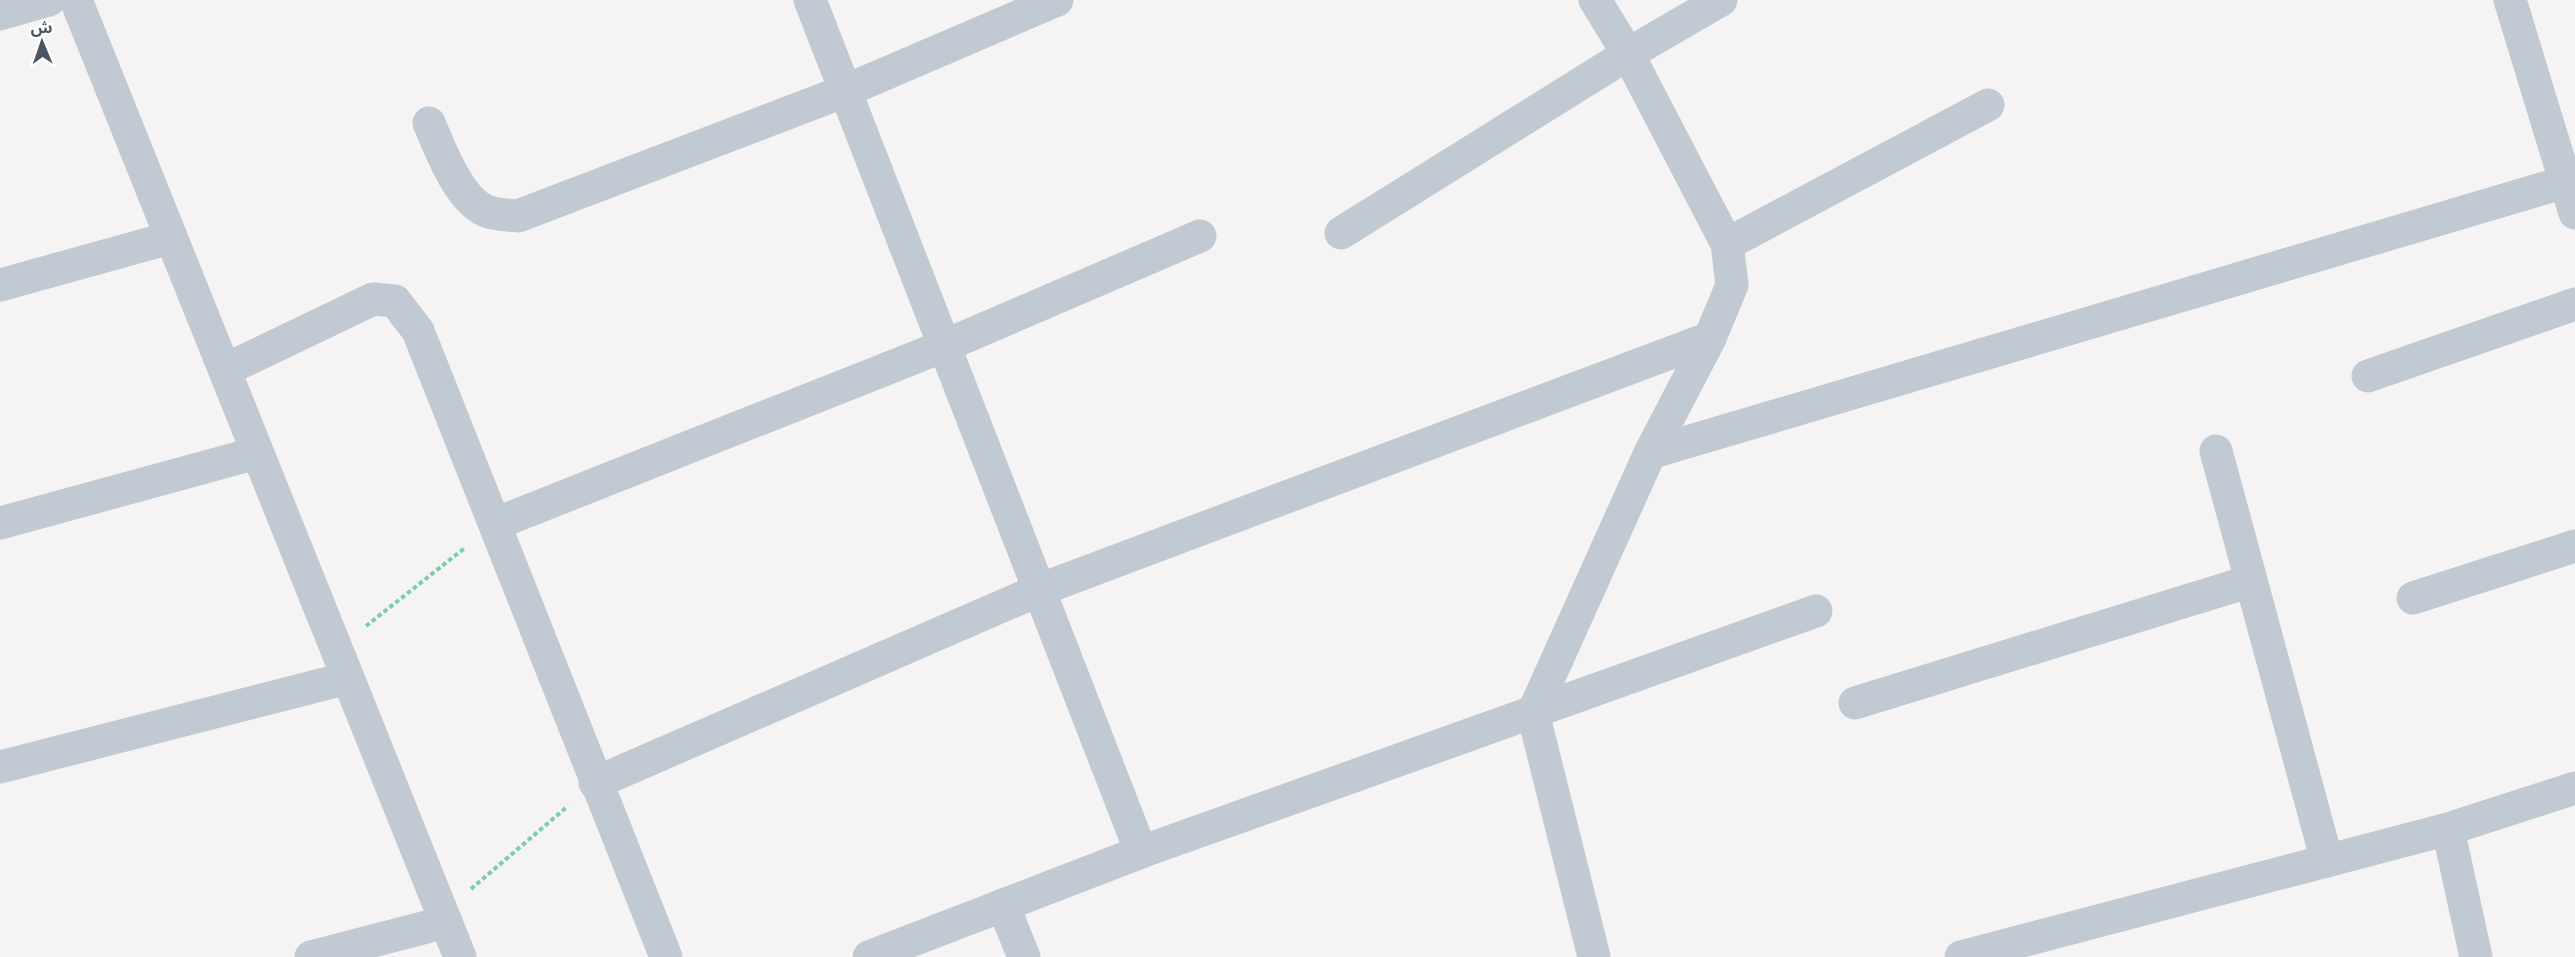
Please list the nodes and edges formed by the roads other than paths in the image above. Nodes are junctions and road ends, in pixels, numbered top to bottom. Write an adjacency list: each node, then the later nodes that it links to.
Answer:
1 (49, 0): 8 (street)
2 (76, 0): 16 (street)
3 (810, 0): 10 (street)
4 (1057, 0): 10 (street)
5 (1595, 0): 9 (street)
6 (1721, 0): 9 (street)
7 (2510, 0): 13 (street)
8 (0, 14)
9 (1628, 54): 14 (street); 17 (street)
10 (845, 91): 12 (street); 21 (street)
11 (1988, 105): 17 (street)
12 (429, 123)
13 (2572, 191): 26 (street)
14 (1341, 233)
15 (1200, 236): 21 (street)
16 (170, 237): 18 (street); 22 (street)
17 (1728, 244): 20 (street)
18 (0, 285)
19 (2575, 304): 23 (street)
20 (1710, 338): 26 (street); 31 (street)
21 (944, 346): 28 (street); 31 (street)
22 (225, 370): 25 (street); 28 (street)
23 (2368, 376)
24 (2216, 451): 30 (street)
25 (257, 453): 27 (street); 34 (street)
26 (1650, 453): 36 (street)
27 (0, 523)
28 (495, 524): 38 (street)
29 (2575, 546): 32 (street)
30 (2251, 581): 35 (street); 42 (street)
31 (1039, 590): 38 (street); 41 (street)
32 (2414, 598)
33 (1816, 611): 36 (street)
34 (342, 663): 37 (street); 44 (street)
35 (1854, 703)
36 (1533, 713): 41 (street); 50 (street)
37 (0, 767)
38 (596, 783): 47 (street)
39 (2575, 788): 40 (street)
40 (2448, 829): 42 (street); 52 (street)
41 (1141, 852): 43 (street)
42 (2327, 861): 51 (street)
43 (1003, 905): 48 (street); 49 (street)
44 (444, 917): 45 (street); 46 (street)
45 (311, 957)
46 (460, 957)
47 (666, 957)
48 (869, 957)
49 (1024, 957)
50 (1594, 957)
51 (1961, 957)
52 (2476, 957)

